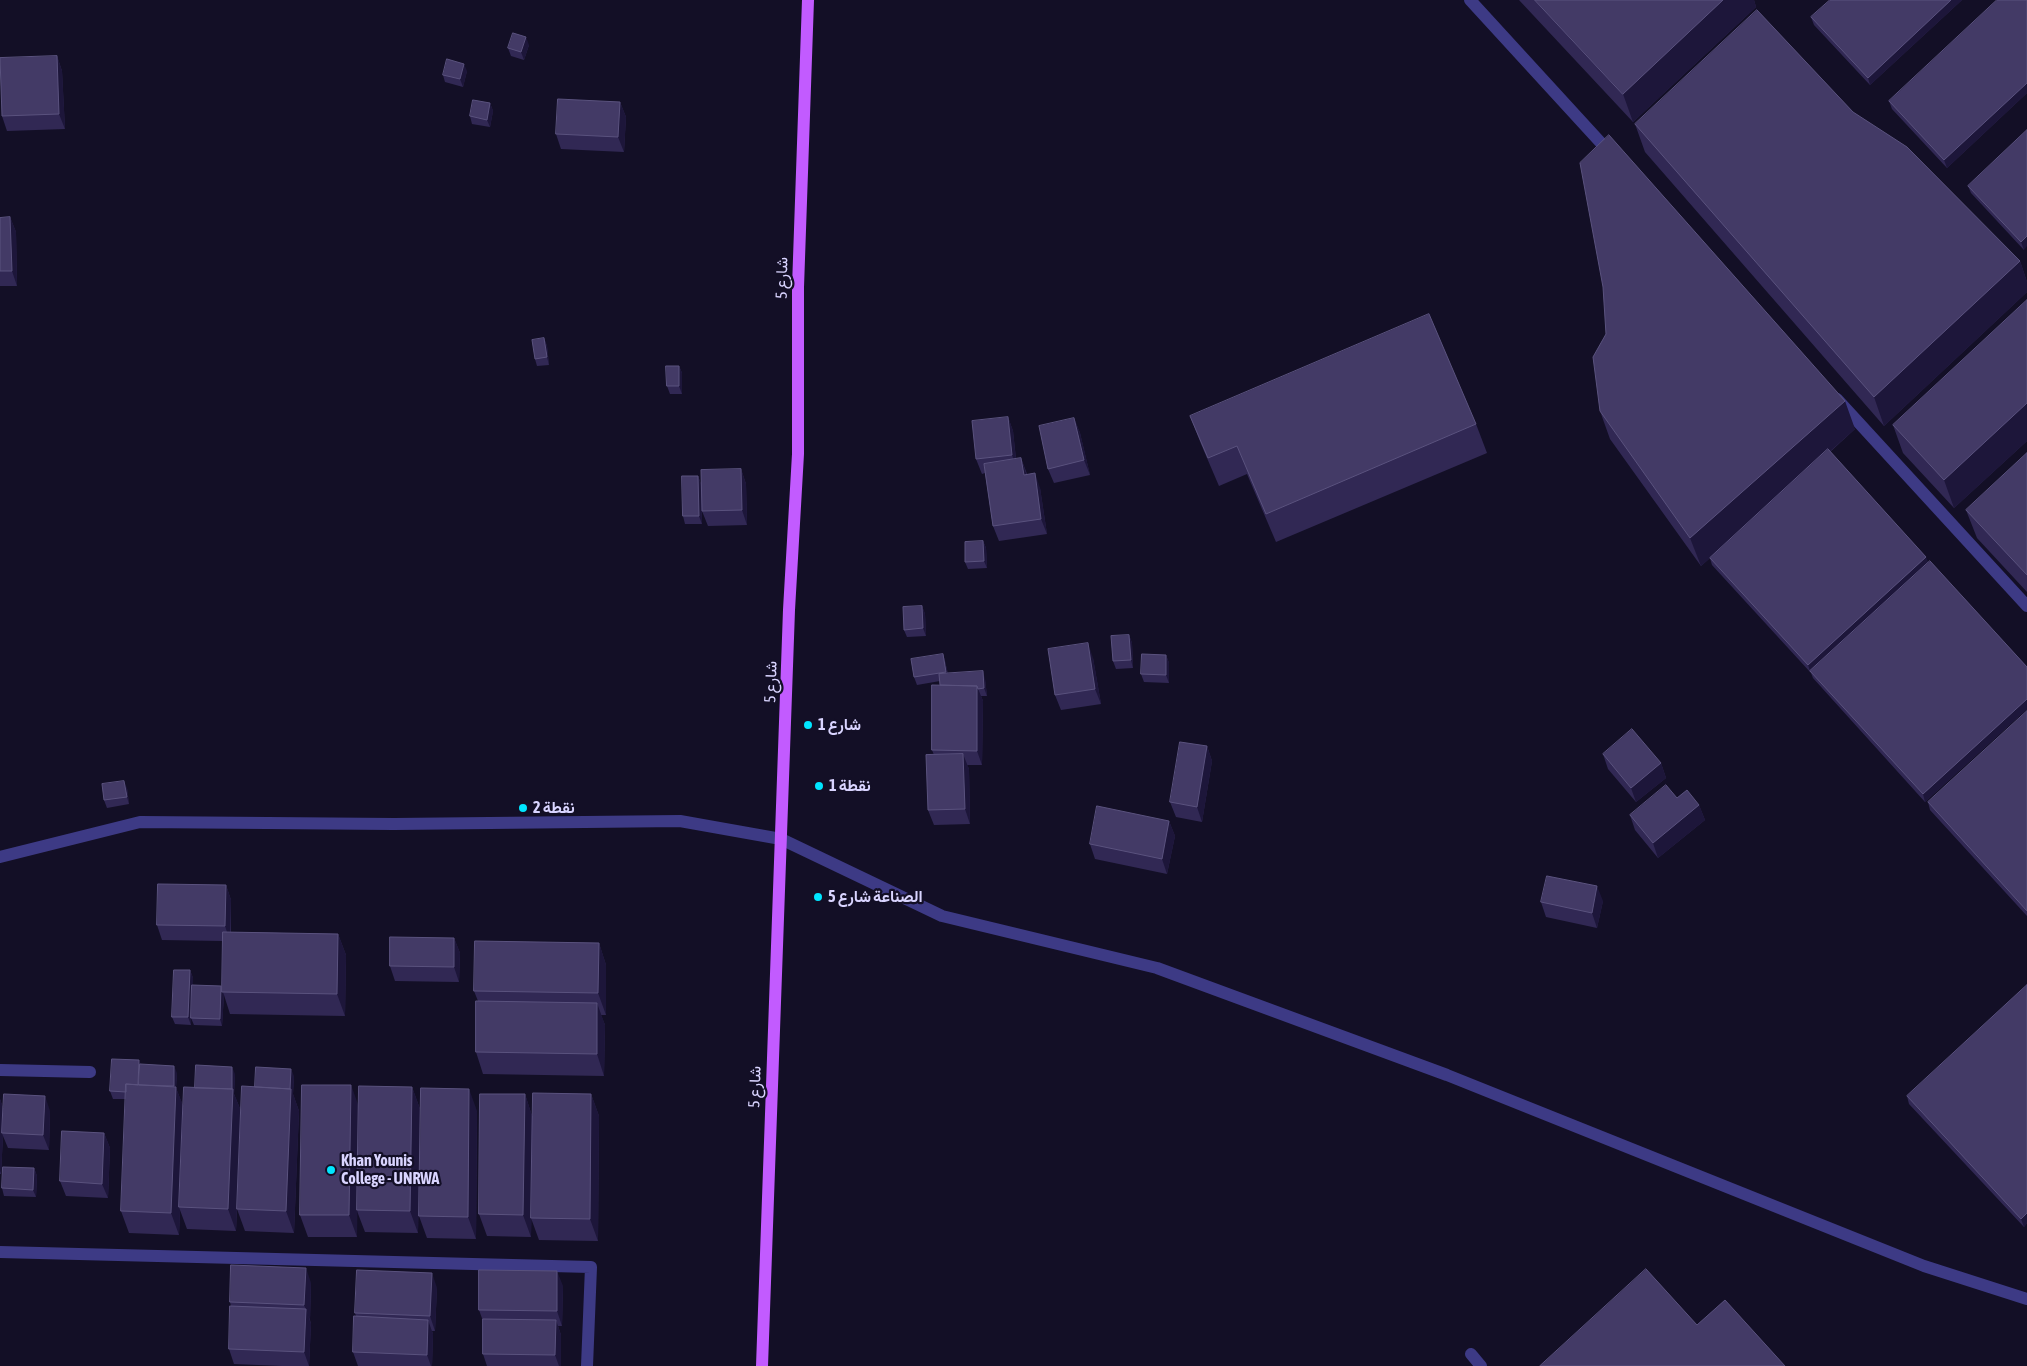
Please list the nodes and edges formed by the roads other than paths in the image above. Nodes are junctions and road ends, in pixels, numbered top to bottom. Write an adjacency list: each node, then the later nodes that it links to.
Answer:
1 (808, 0): 6 (main road, شارع 5)
2 (1470, 0): 3 (street)
3 (1618, 161)
4 (1826, 387): 5 (street)
5 (2027, 606)
6 (781, 839): 7 (street); 11 (street); 14 (main road, شارع 5)
7 (0, 857)
8 (0, 1070): 9 (street)
9 (90, 1072)
10 (0, 1252): 13 (street)
11 (2027, 1299)
12 (1471, 1354): 15 (street)
13 (587, 1366)
14 (762, 1366)
15 (1481, 1366)

